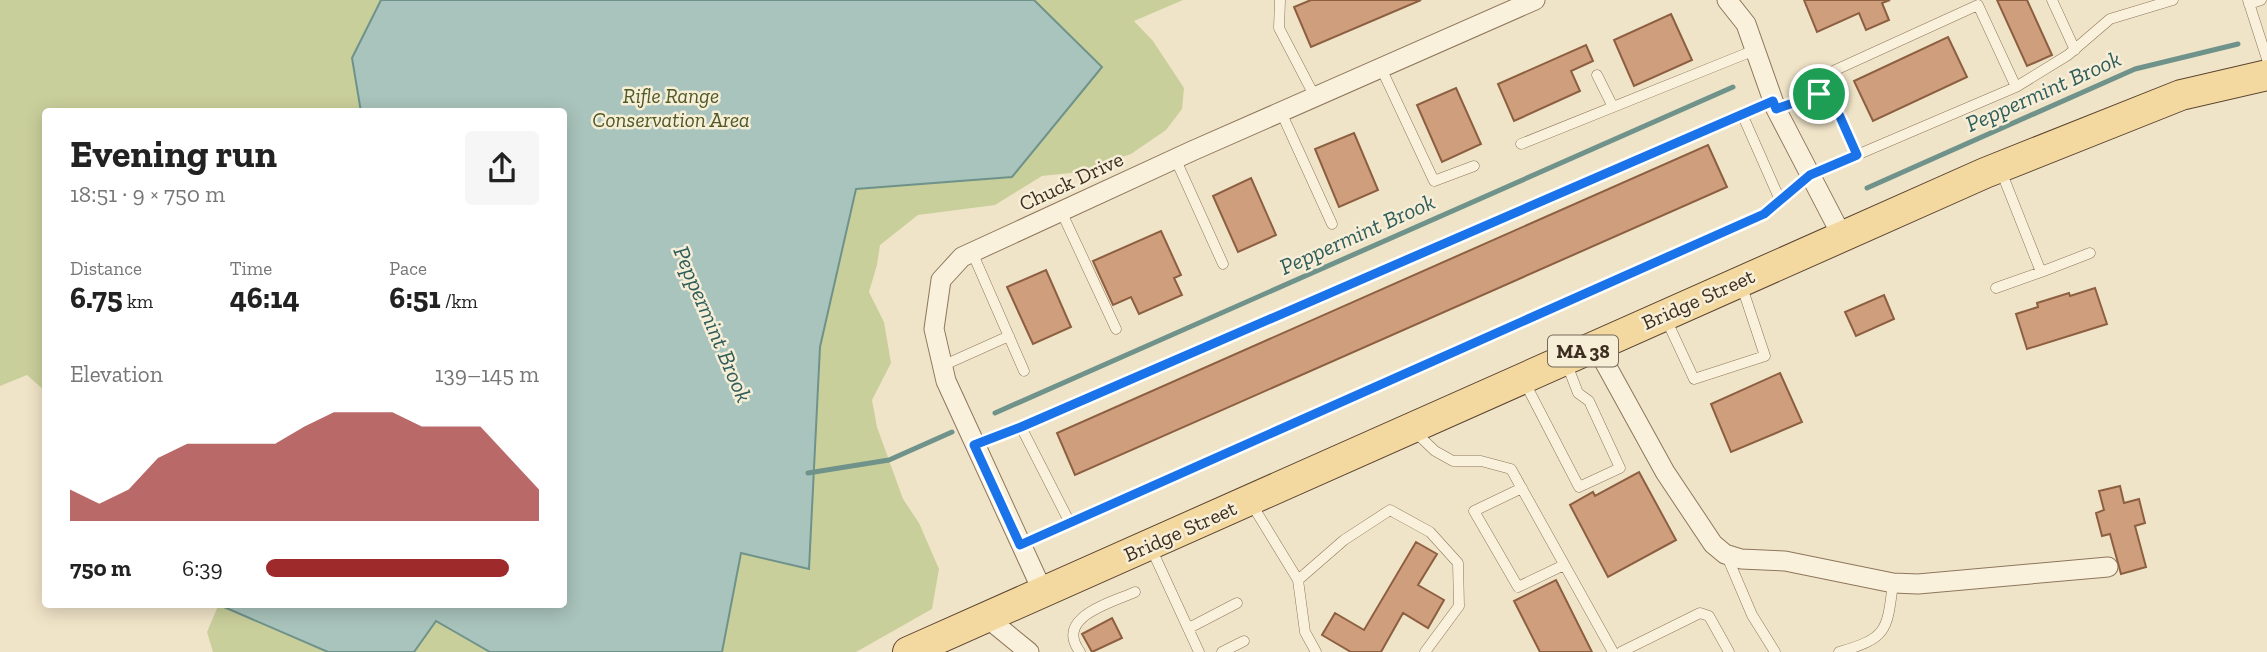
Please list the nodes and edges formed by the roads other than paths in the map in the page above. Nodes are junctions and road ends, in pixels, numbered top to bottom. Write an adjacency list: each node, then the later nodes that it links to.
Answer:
1 (1280, 0): 17 (lane)
2 (1535, 0): 12 (street, Chuck Drive)
3 (1727, 0): 9 (street)
4 (2052, 0): 10 (lane)
5 (2173, 0): 10 (lane)
6 (2261, 0): 8 (lane)
7 (1982, 2): 15 (lane); 16 (lane)
8 (2248, 2): 11 (lane)
9 (1755, 50): 18 (street); 19 (lane)
10 (2075, 50): 16 (lane)
11 (2267, 59)
12 (1381, 68): 17 (street, Chuck Drive); 25 (lane)
13 (1597, 75): 19 (lane)
14 (2267, 75): 26 (main road, Bridge Street / MA 38)
15 (1825, 83): 18 (lane); 23 (lane)
16 (2016, 87): 23 (lane)
17 (1315, 97): 20 (street, Chuck Drive)
18 (1774, 105): 21 (lane); 27 (street)
19 (1613, 107): 22 (lane)
20 (1281, 112): 24 (street, Chuck Drive); 30 (lane)
21 (1742, 114): 28 (lane); 46 (lane)
22 (1521, 144)
23 (1857, 155): 27 (lane)
24 (1175, 158): 29 (street, Chuck Drive); 34 (lane)
25 (1474, 166)
26 (1999, 167): 31 (main road, Bridge Street / MA 38); 35 (lane)
27 (1810, 175): 28 (lane); 31 (street)
28 (1780, 200): 51 (lane)
29 (1060, 210): 32 (street, Chuck Drive); 39 (lane)
30 (1332, 224)
31 (1843, 236): 36 (main road, Bridge Street / MA 38)
32 (972, 252): 40 (lane); 43 (street, Chuck Drive)
33 (2091, 253): 35 (lane)
34 (1223, 264)
35 (2040, 272): 37 (lane)
36 (1740, 281): 38 (main road, Bridge Street / MA 38); 38 (lane)
37 (1996, 288)
38 (1664, 314): 41 (main road, Bridge Street / MA 38)
39 (1116, 329)
40 (1009, 336): 43 (lane); 44 (lane)
41 (1595, 345): 42 (main road, Bridge Street / MA 38); 54 (street)
42 (1564, 359): 45 (main road, Bridge Street / MA 38); 45 (lane)
43 (943, 366): 48 (street, Chuck Drive)
44 (1024, 371)
45 (1522, 377): 47 (main road, Bridge Street / MA 38)
46 (1021, 427): 48 (lane); 51 (lane)
47 (1410, 428): 49 (lane); 50 (main road, Bridge Street / MA 38)
48 (974, 445): 53 (street, Chuck Drive)
49 (1522, 488): 55 (lane); 55 (lane)
50 (1249, 500): 52 (main road, Bridge Street / MA 38); 57 (lane)
51 (1070, 523): 53 (lane)
52 (1149, 544): 59 (main road, Bridge Street / MA 38); 63 (lane)
53 (1020, 545): 59 (street, Chuck Drive)
54 (1726, 554): 58 (street); 75 (lane)
55 (1564, 565): 72 (lane)
56 (2108, 568): 58 (street)
57 (1298, 580): 70 (lane); 71 (lane)
58 (1893, 583): 76 (lane)
59 (1043, 592): 62 (main road, Bridge Street / MA 38)
60 (1135, 592): 67 (lane)
61 (1237, 603): 63 (lane)
62 (986, 617): 65 (street); 66 (main road, Bridge Street / MA 38)
63 (1189, 628): 68 (lane)
64 (1244, 641): 69 (lane)
65 (1023, 650)
66 (911, 651)
67 (1080, 652)
68 (1199, 652)
69 (1222, 652)
70 (1316, 652)
71 (1425, 652)
72 (1613, 652)
73 (1621, 652): 74 (lane)
74 (1729, 652)
75 (1775, 652)
76 (1839, 652)

